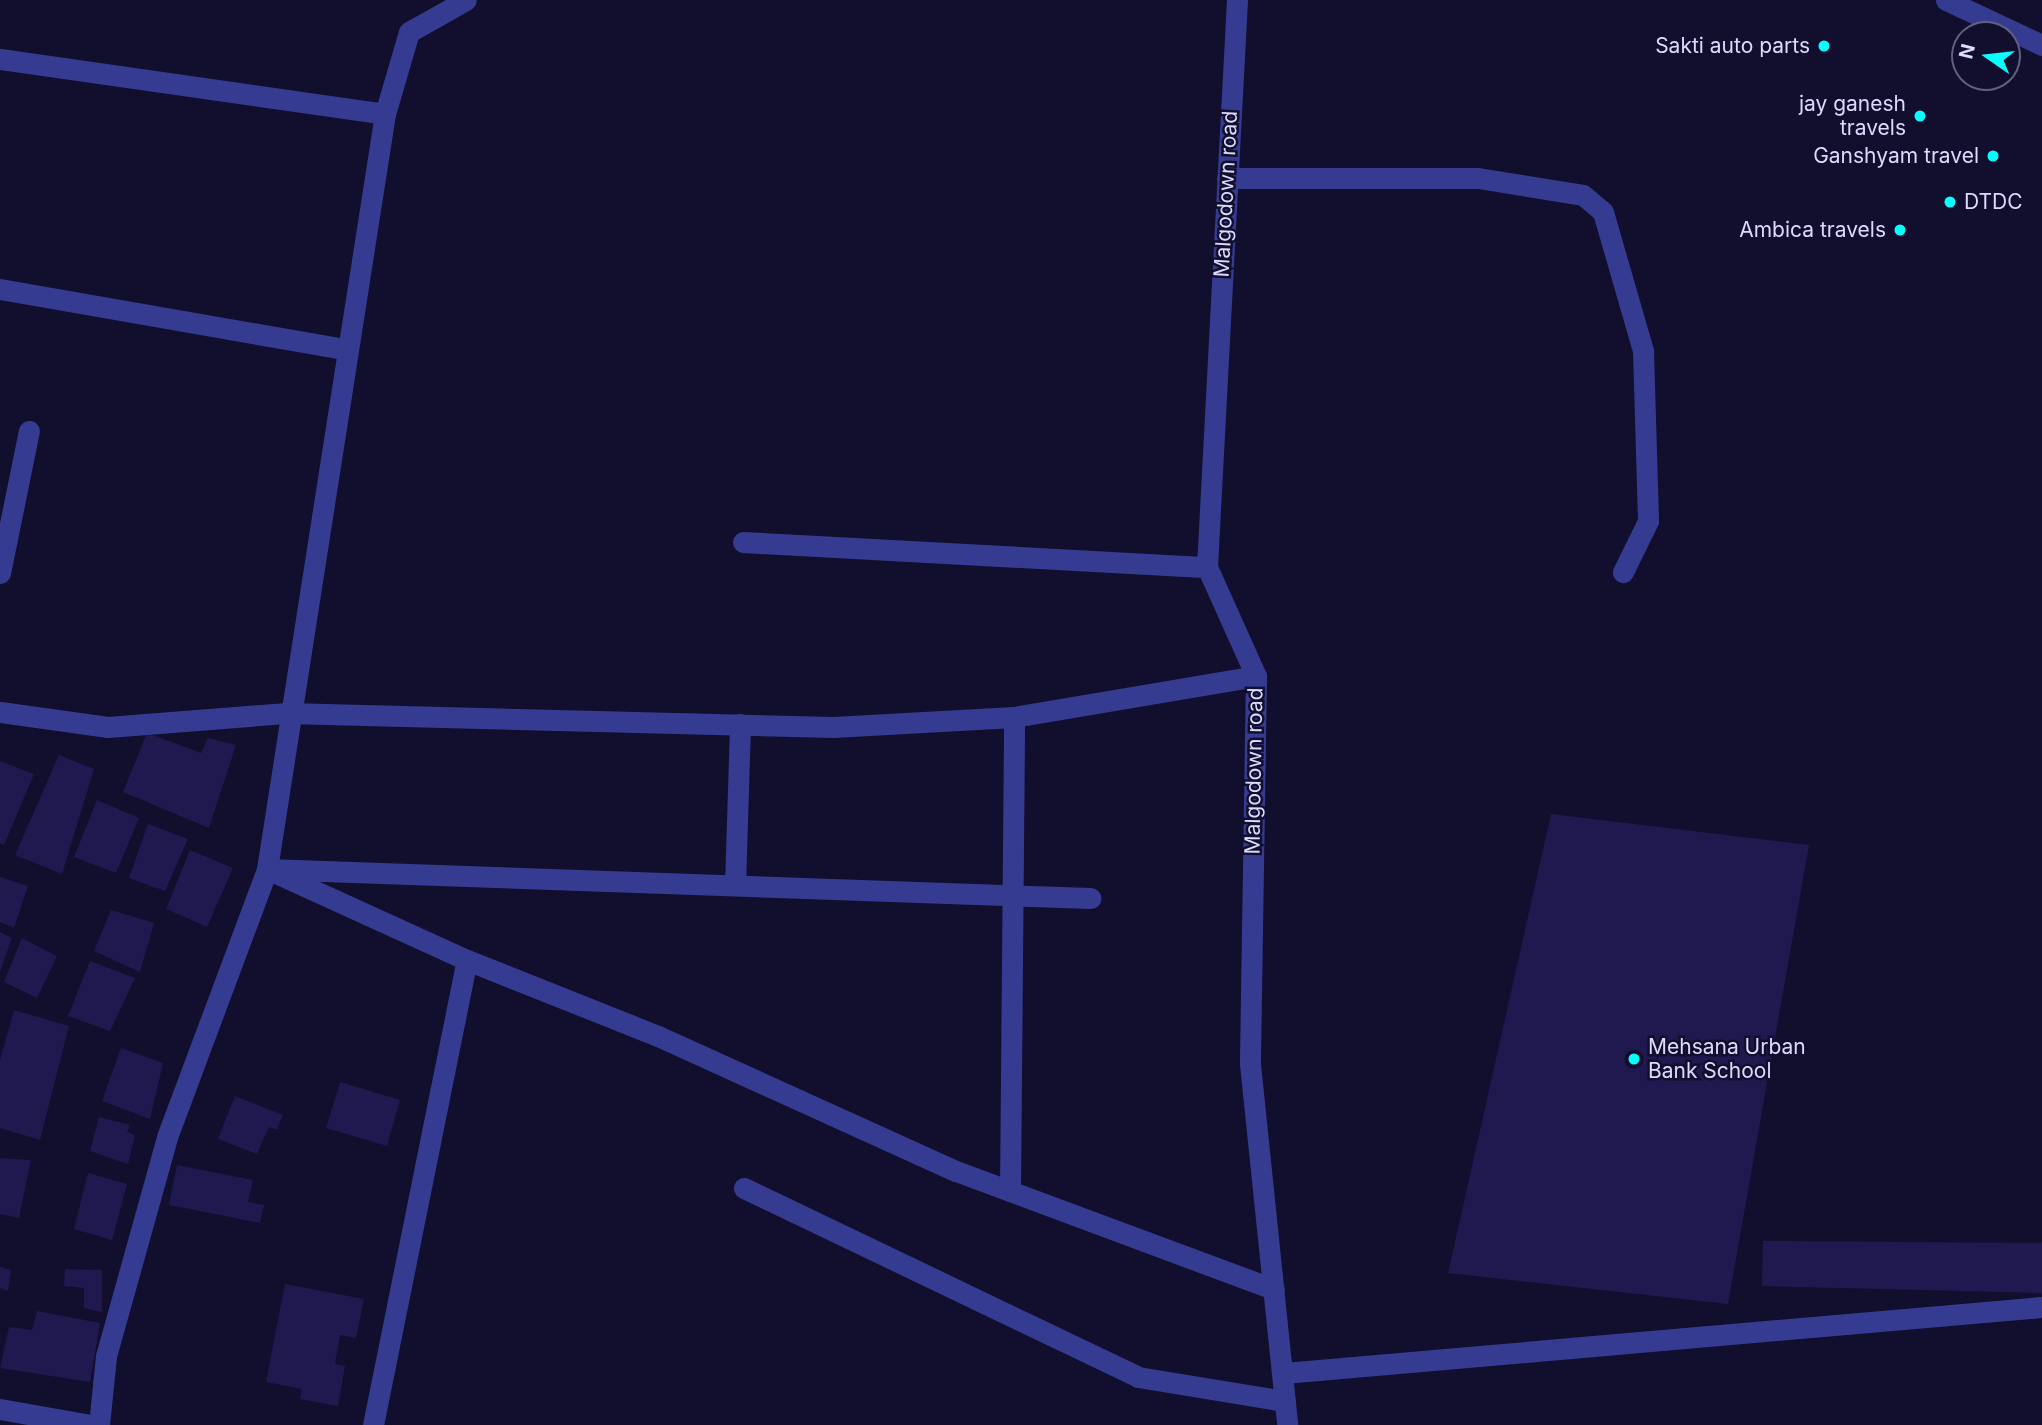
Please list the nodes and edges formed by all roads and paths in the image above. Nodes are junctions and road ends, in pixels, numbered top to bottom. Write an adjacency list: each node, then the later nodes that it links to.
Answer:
1 (466, 0): 6 (street)
2 (1237, 0): 7 (street, Malgodown road)
3 (1945, 0): 4 (street)
4 (2042, 45)
5 (0, 59): 6 (street)
6 (385, 114): 9 (street)
7 (1227, 178): 12 (street, Malgodown road); 13 (street)
8 (0, 289): 9 (street)
9 (345, 349): 17 (street)
10 (29, 431): 14 (street)
11 (743, 542): 12 (street)
12 (1207, 567): 15 (street, Malgodown road)
13 (1623, 572)
14 (0, 573)
15 (1256, 676): 18 (street); 27 (street, Malgodown road)
16 (0, 712): 17 (street)
17 (287, 713): 19 (street); 20 (street)
18 (1014, 717): 19 (street); 22 (street)
19 (740, 724): 21 (street)
20 (267, 869): 21 (street); 24 (street); 33 (street)
21 (735, 885): 22 (street)
22 (1013, 895): 23 (street); 26 (street)
23 (1090, 898)
24 (467, 960): 26 (street); 34 (street)
25 (744, 1188): 30 (street)
26 (1010, 1191): 27 (street)
27 (1275, 1289): 29 (street, Malgodown road)
28 (2042, 1307): 29 (street)
29 (1284, 1373): 30 (street, Malgodown road)
30 (1285, 1401): 35 (street, Malgodown road)
31 (0, 1409): 32 (street)
32 (90, 1425)
33 (99, 1425)
34 (373, 1425)
35 (1287, 1425)

